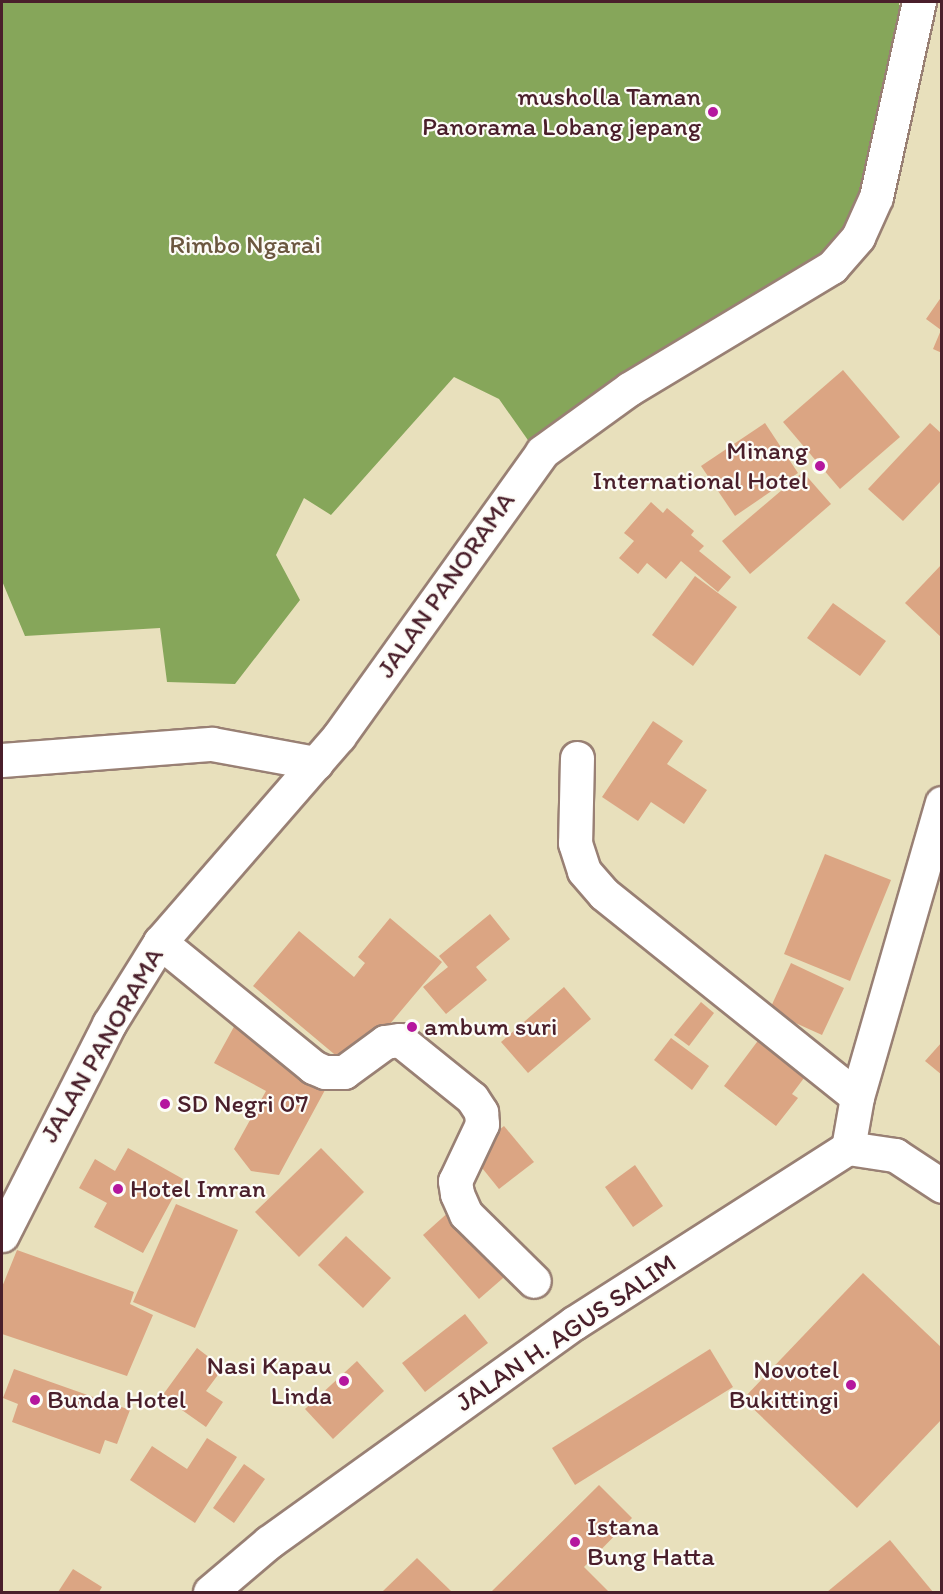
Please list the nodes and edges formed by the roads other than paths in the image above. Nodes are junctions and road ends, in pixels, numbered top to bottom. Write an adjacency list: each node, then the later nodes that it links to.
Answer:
1 (919, 2): 4 (main road, JALAN PANORAMA)
2 (577, 758): 7 (main road)
3 (2, 760): 4 (main road)
4 (316, 763): 6 (main road, JALAN PANORAMA)
5 (942, 803): 7 (main road)
6 (160, 942): 10 (main road, JALAN PANORAMA); 11 (main road)
7 (857, 1097): 8 (main road)
8 (848, 1148): 9 (main road); 12 (main road, JALAN H. AGUS SALIM)
9 (942, 1186)
10 (2, 1235)
11 (534, 1281)
12 (210, 1593)

